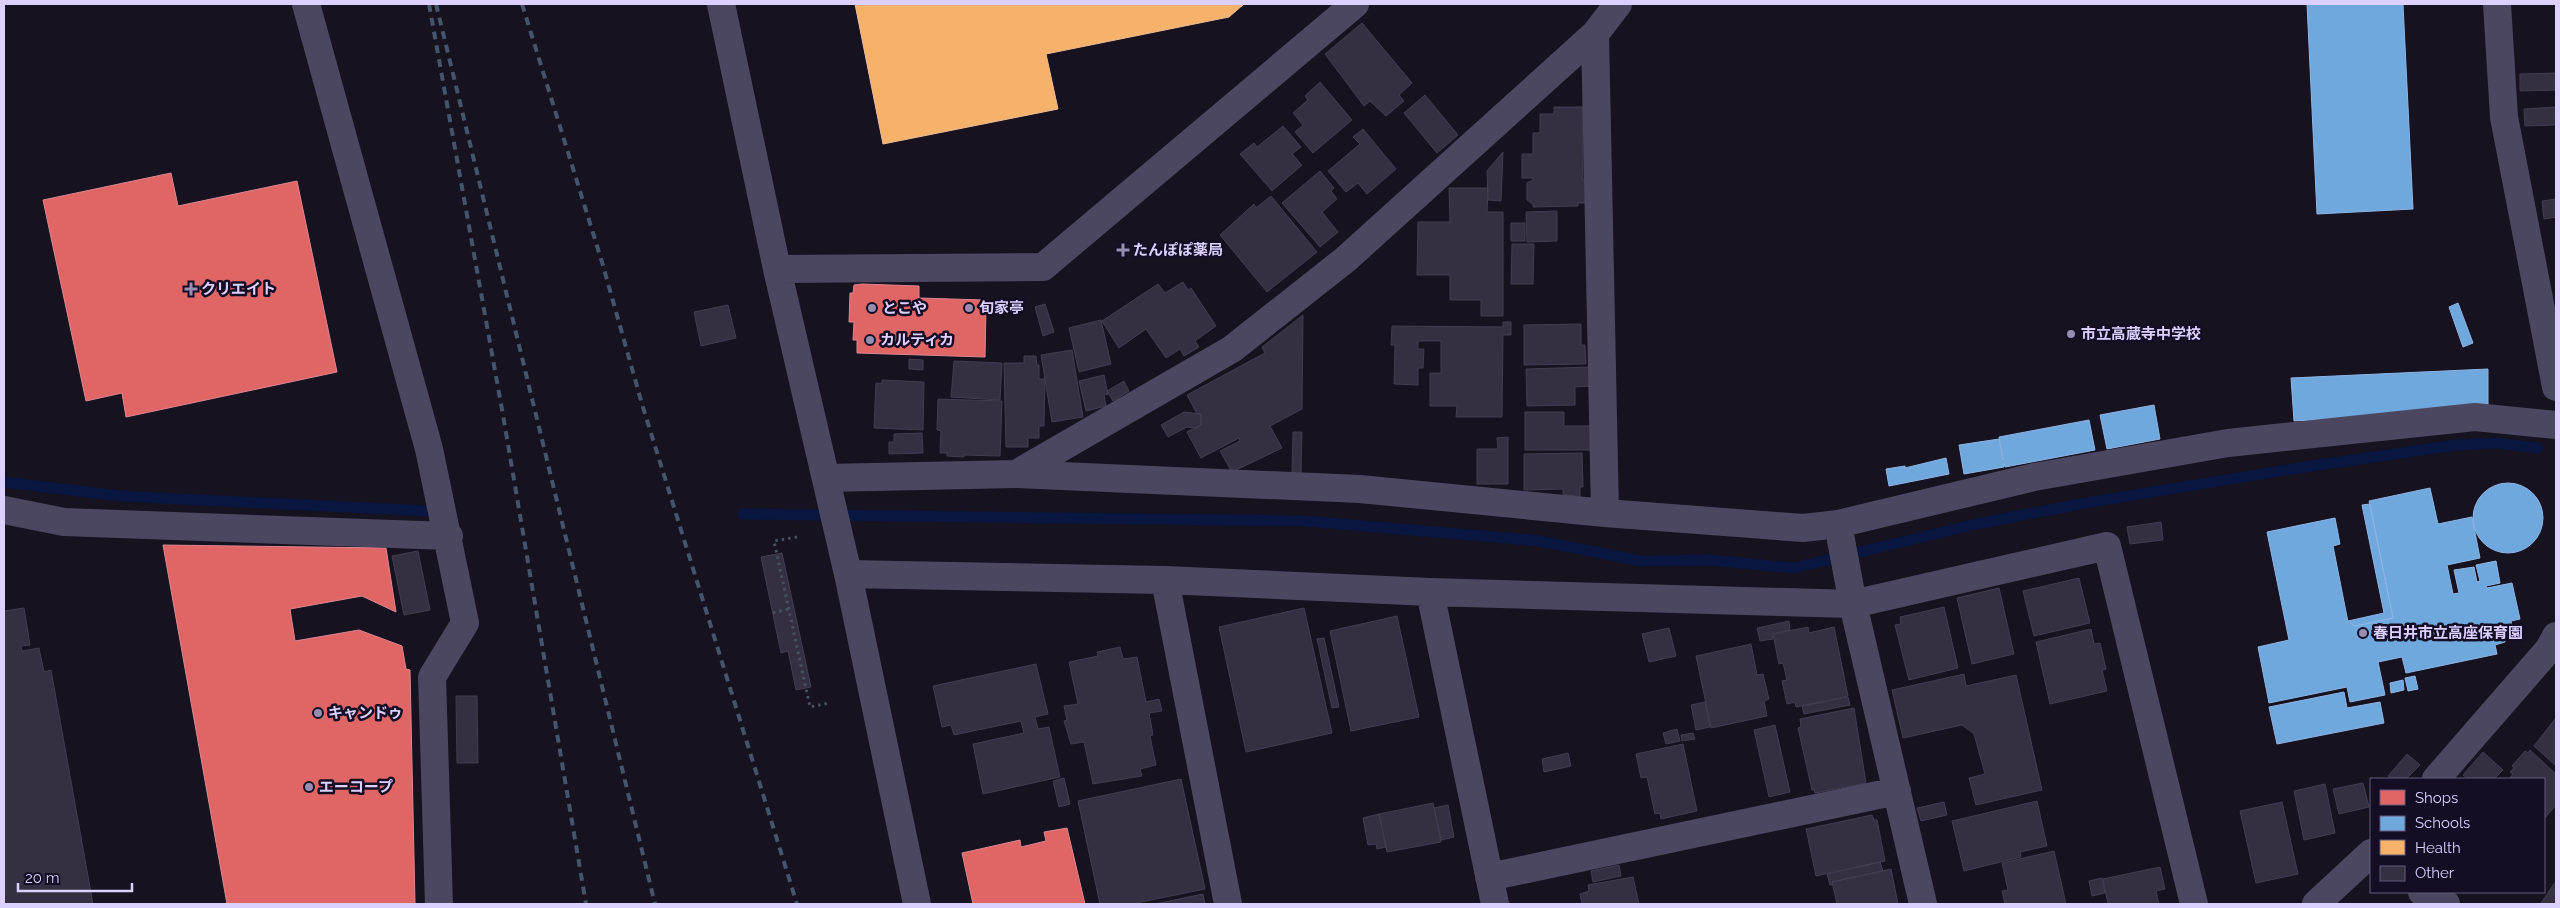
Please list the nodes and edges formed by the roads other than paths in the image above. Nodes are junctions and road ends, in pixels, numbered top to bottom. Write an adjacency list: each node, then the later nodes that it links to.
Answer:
1 (306, 4): 15 (street)
2 (722, 4): 7 (street)
3 (1355, 4): 7 (street)
4 (1618, 4): 6 (street)
5 (2497, 4): 8 (street)
6 (1595, 34): 10 (street); 13 (street)
7 (777, 269): 11 (street)
8 (2555, 375)
9 (2556, 425): 14 (street)
10 (1016, 474): 11 (street); 13 (street)
11 (827, 486): 16 (street)
12 (4, 510): 15 (street)
13 (1604, 513): 14 (street)
14 (1838, 524): 19 (street)
15 (449, 536): 26 (street)
16 (848, 574): 17 (street); 27 (street)
17 (1165, 580): 18 (street); 28 (street)
18 (1430, 592): 19 (street); 24 (street)
19 (1852, 595): 22 (street); 31 (street)
20 (2556, 636): 21 (street)
21 (2437, 778)
22 (1897, 791): 24 (street); 30 (street)
23 (2369, 860): 32 (street)
24 (1490, 877): 29 (street)
25 (2424, 893): 33 (street)
26 (439, 904)
27 (917, 904)
28 (1228, 904)
29 (1495, 904)
30 (1923, 904)
31 (2194, 904)
32 (2316, 904)
33 (2446, 904)

